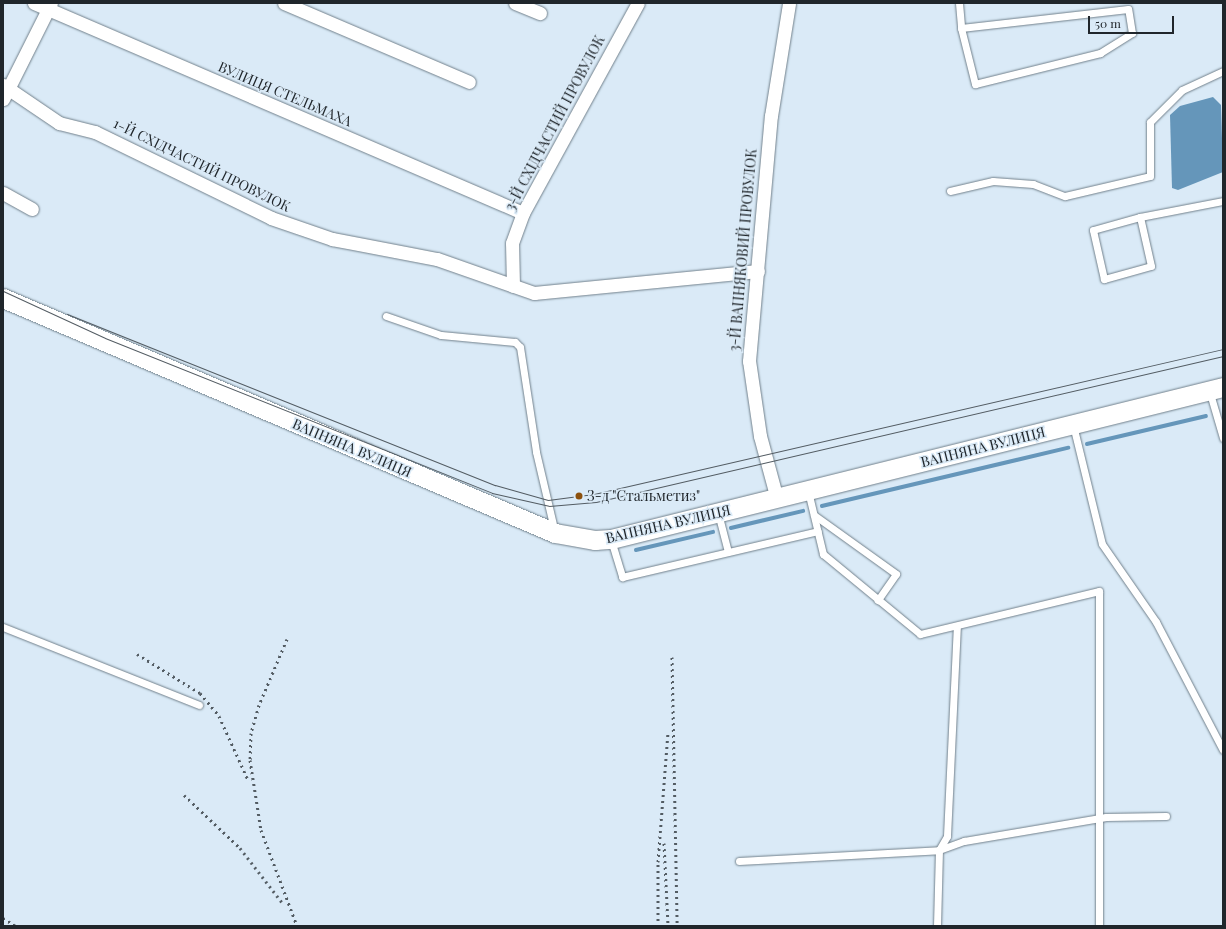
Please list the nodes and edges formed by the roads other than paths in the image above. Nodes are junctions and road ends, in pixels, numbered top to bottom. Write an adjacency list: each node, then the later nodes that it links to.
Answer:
1 (34, 3): 7 (street, ВУЛИЦЯ СТЕЛЬМАХА)
2 (284, 3): 11 (street)
3 (515, 3): 8 (street)
4 (638, 3): 17 (street, 3-Й СХІДЧАСТИЙ ПРОВУЛОК)
5 (789, 3): 19 (street, 3-Й ВАПНЯКОВИЙ ПРОВУЛОК)
6 (959, 3): 9 (lane)
7 (49, 6): 12 (street); 17 (street, ВУЛИЦЯ СТЕЛЬМАХА)
8 (540, 13)
9 (961, 28): 9 (lane)
10 (1223, 71): 13 (lane)
11 (469, 82)
12 (4, 90): 20 (street, 1-Й СХІДЧАСТИЙ ПРОВУЛОК)
13 (950, 191)
14 (3, 193): 16 (street)
15 (1223, 201): 18 (lane)
16 (32, 209)
17 (523, 214): 20 (street, 3-Й СХІДЧАСТИЙ ПРОВУЛОК)
18 (1140, 217): 18 (lane)
19 (758, 271): 20 (street, 1-Й СХІДЧАСТИЙ ПРОВУЛОК); 27 (street, 3-Й ВАПНЯКОВИЙ ПРОВУЛОК)
20 (513, 286)
21 (3, 298): 31 (street, ВАПНЯНА ВУЛИЦЯ)
22 (386, 316): 31 (lane)
23 (1216, 388): 24 (street, ВАПНЯНА ВУЛИЦЯ); 25 (lane)
24 (1072, 424): 26 (street, ВАПНЯНА ВУЛИЦЯ); 38 (lane)
25 (1223, 438)
26 (808, 491): 27 (street, ВАПНЯНА ВУЛИЦЯ); 29 (lane)
27 (777, 498): 28 (street, ВАПНЯНА ВУЛИЦЯ)
28 (718, 513): 32 (street, ВАПНЯНА ВУЛИЦЯ); 33 (lane)
29 (814, 515): 30 (lane); 34 (lane)
30 (818, 531): 33 (lane); 34 (lane)
31 (555, 533): 32 (street, ВАПНЯНА ВУЛИЦЯ)
32 (611, 539): 33 (lane)
33 (728, 552)
34 (878, 600): 35 (lane)
35 (957, 626): 40 (lane); 41 (lane)
36 (3, 627): 37 (lane)
37 (199, 705)
38 (1223, 750)
39 (1166, 816): 40 (lane)
40 (1098, 819): 41 (lane); 44 (lane)
41 (939, 850): 42 (lane); 43 (lane)
42 (739, 860)
43 (937, 926)
44 (1099, 926)

